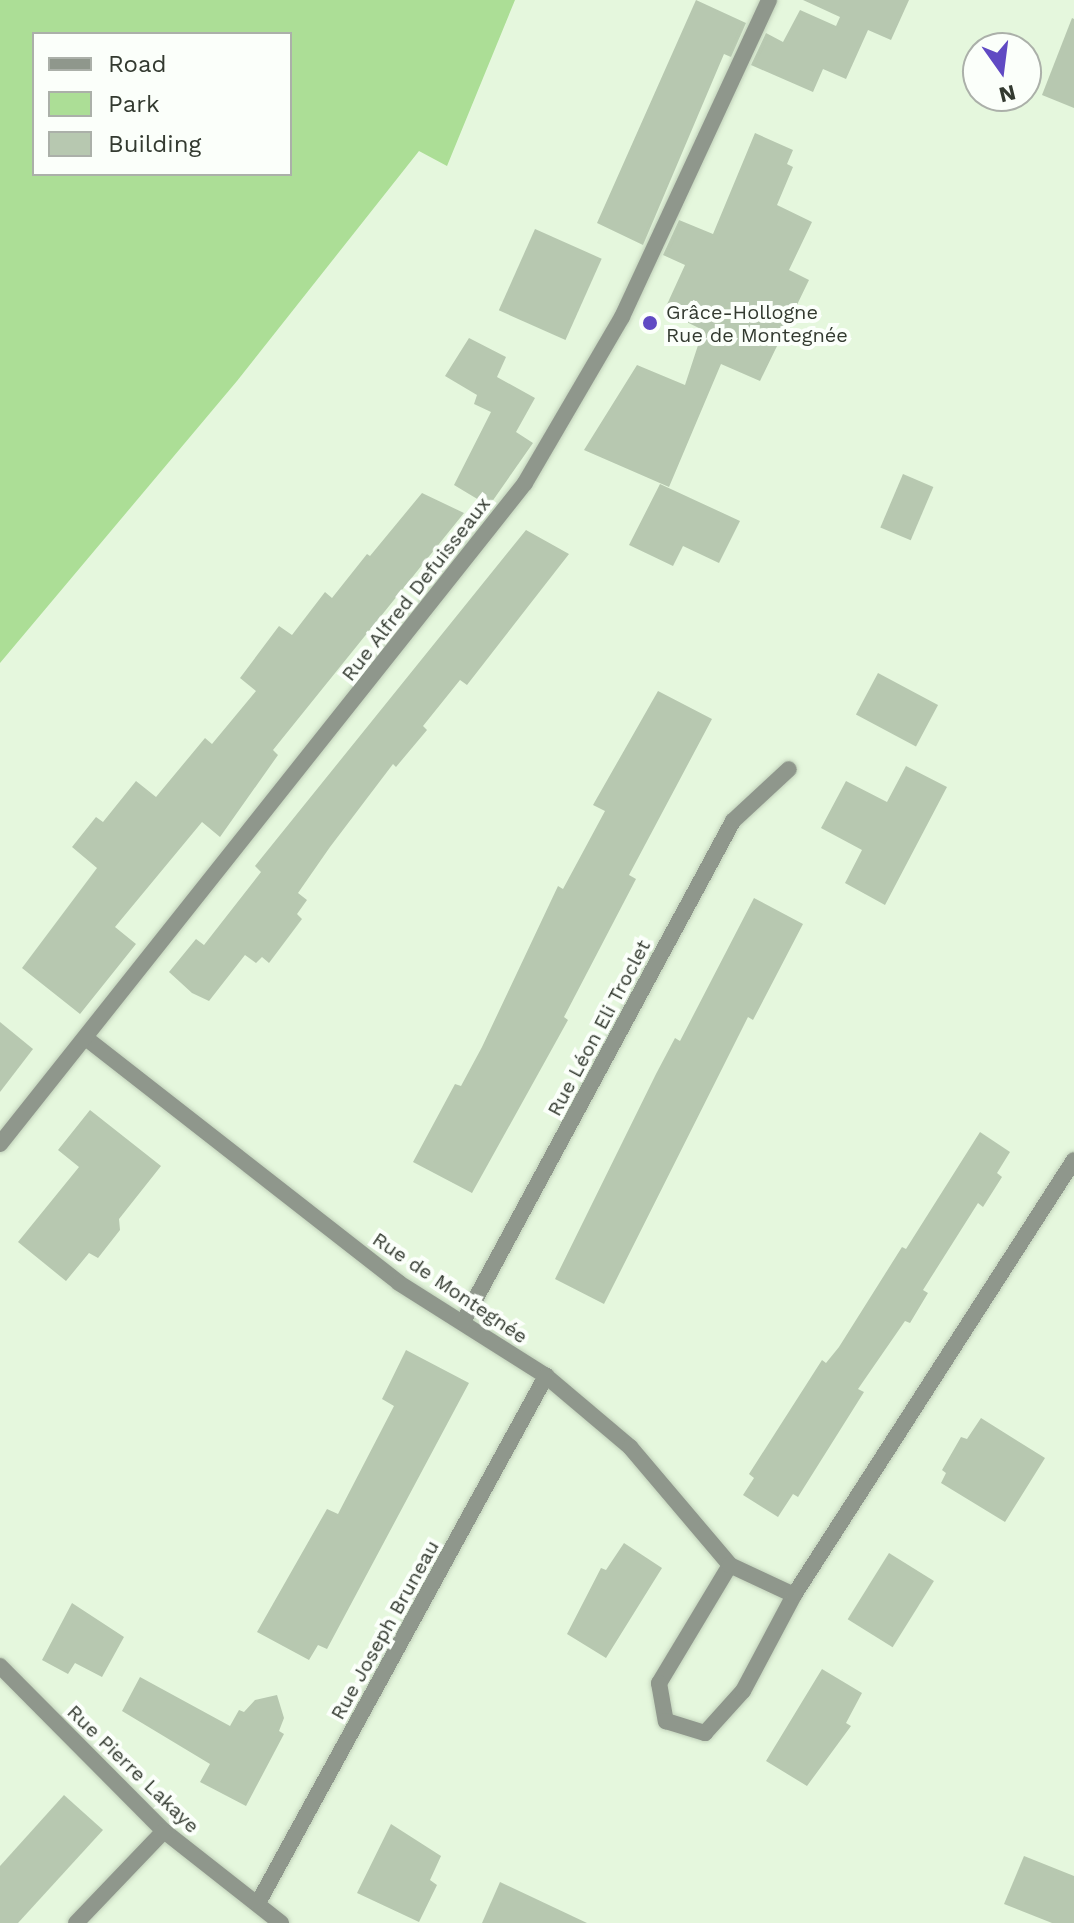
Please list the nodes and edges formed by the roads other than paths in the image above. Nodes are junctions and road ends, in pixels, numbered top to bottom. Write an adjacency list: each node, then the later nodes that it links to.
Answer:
1 (769, 0): 3 (street, Rue Alfred Defuisseaux)
2 (789, 769): 6 (street, Rue Léon Eli Troclet)
3 (87, 1039): 4 (street, Rue Alfred Defuisseaux); 6 (street, Rue de Montegnée)
4 (0, 1144)
5 (1074, 1160): 9 (street)
6 (463, 1322): 7 (street, Rue de Montegnée)
7 (546, 1376): 8 (street, Rue de Montegnée); 12 (street, Rue Joseph Bruneau)
8 (730, 1565): 9 (street, Rue de Montegnée); 9 (street)
9 (794, 1595)
10 (0, 1666): 11 (street, Rue Pierre Lakaye)
11 (164, 1831): 12 (street, Rue Pierre Lakaye); 13 (street)
12 (258, 1903): 14 (street, Rue Pierre Lakaye)
13 (76, 1923)
14 (281, 1923)

